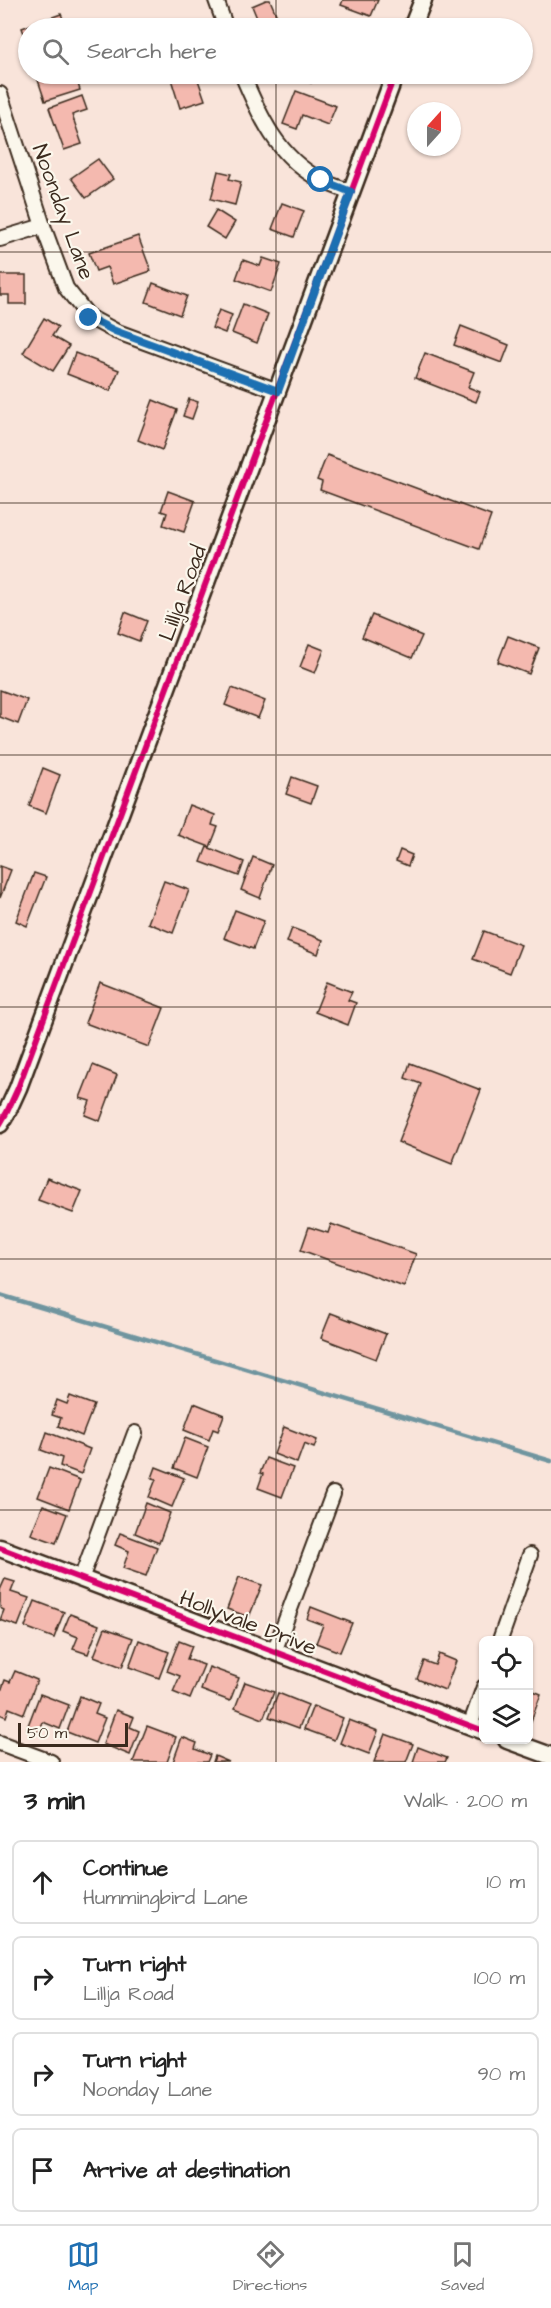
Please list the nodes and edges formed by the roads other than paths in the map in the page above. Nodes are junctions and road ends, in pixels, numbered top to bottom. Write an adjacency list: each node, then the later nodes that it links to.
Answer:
1 (216, 0): 3 (street)
2 (423, 0): 4 (street)
3 (222, 18)
4 (416, 18)
5 (247, 84): 8 (street)
6 (391, 84): 8 (street, Lillja Road)
7 (0, 94): 9 (street, Noonday Lane)
8 (351, 192): 11 (street, Lillja Road)
9 (43, 226): 10 (street); 11 (street, Noonday Lane)
10 (0, 239)
11 (278, 391): 12 (street, Lillja Road)
12 (0, 1124)
13 (135, 1433): 17 (street)
14 (333, 1494): 19 (street)
15 (0, 1548): 17 (street, Hollyvale Drive)
16 (530, 1555): 18 (street)
17 (81, 1579): 19 (street, Hollyvale Drive)
18 (502, 1636)
19 (274, 1652): 21 (street, Hollyvale Drive)
20 (483, 1690): 21 (street)
21 (477, 1728)
22 (0, 1743): 25 (street)
23 (518, 1744): 24 (street)
24 (551, 1756)
25 (51, 1762)

